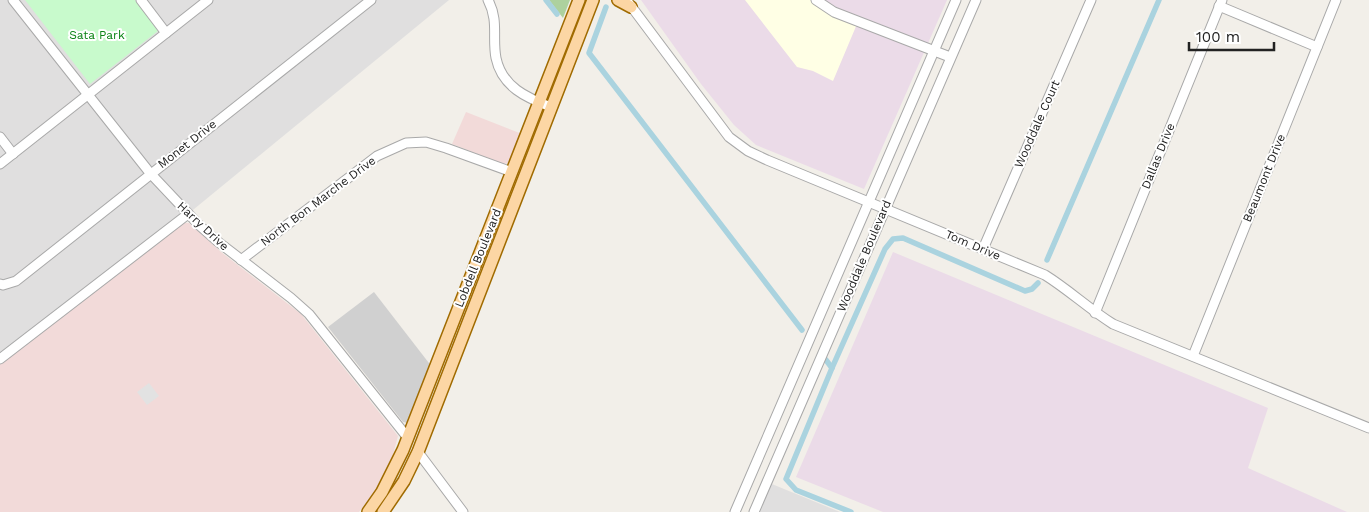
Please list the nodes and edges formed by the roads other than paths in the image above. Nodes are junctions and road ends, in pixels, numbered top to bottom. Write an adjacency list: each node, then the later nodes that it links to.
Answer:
1 (13, 0): 20 (street, Harry Drive)
2 (141, 0): 16 (street)
3 (208, 0): 16 (street)
4 (371, 0): 29 (street, Monet Drive)
5 (488, 0): 21 (street)
6 (579, 0): 21 (main road, Lobdell Boulevard)
7 (618, 0): 15 (main road)
8 (816, 0): 18 (street)
9 (956, 0): 18 (street, Wooddale Boulevard)
10 (976, 0): 19 (street, Wooddale Boulevard)
11 (1091, 0): 33 (street, Wooddale Court)
12 (1336, 0): 17 (street, Beaumont Drive)
13 (594, 1): 22 (main road, Lobdell Boulevard)
14 (1221, 3): 17 (street); 36 (street, Dallas Drive)
15 (629, 4): 30 (street, Tom Drive)
16 (166, 33): 20 (street)
17 (1317, 47): 39 (street, Beaumont Drive)
18 (934, 51): 19 (street); 30 (street, Wooddale Boulevard)
19 (950, 57): 31 (street, Wooddale Boulevard)
20 (88, 94): 26 (street); 29 (street, Harry Drive)
21 (540, 102): 22 (street); 24 (main road, Lobdell Boulevard)
22 (551, 107): 25 (main road, Lobdell Boulevard)
23 (0, 137): 26 (street)
24 (523, 144): 25 (street); 28 (main road, Lobdell Boulevard)
25 (535, 149): 38 (main road, Lobdell Boulevard)
26 (13, 154): 27 (street)
27 (0, 164)
28 (512, 172): 34 (street, North Bon Marche Drive); 37 (main road, Lobdell Boulevard)
29 (150, 173): 32 (street, Harry Drive); 35 (street, Monet Drive)
30 (869, 202): 31 (street, Tom Drive); 41 (street, Wooddale Boulevard)
31 (884, 208): 33 (street, Tom Drive); 42 (street, Wooddale Boulevard)
32 (188, 214): 34 (street, Harry Drive); 40 (street)
33 (983, 249): 36 (street, Tom Drive)
34 (241, 260): 44 (street, Harry Drive)
35 (1, 285)
36 (1095, 313): 39 (street, Tom Drive)
37 (454, 318): 38 (main road); 44 (main road, Lobdell Boulevard)
38 (467, 323): 45 (main road, Lobdell Boulevard)
39 (1193, 356): 43 (street, Tom Drive)
40 (0, 359)
41 (798, 366): 42 (street); 49 (street, Wooddale Boulevard)
42 (813, 373): 50 (street, Wooddale Boulevard)
43 (1369, 428)
44 (408, 438): 45 (main road); 46 (main road, Lobdell Boulevard)
45 (418, 452): 47 (main road, Lobdell Boulevard); 48 (street)
46 (368, 512)
47 (383, 512)
48 (463, 512)
49 (735, 512)
50 (754, 512)

